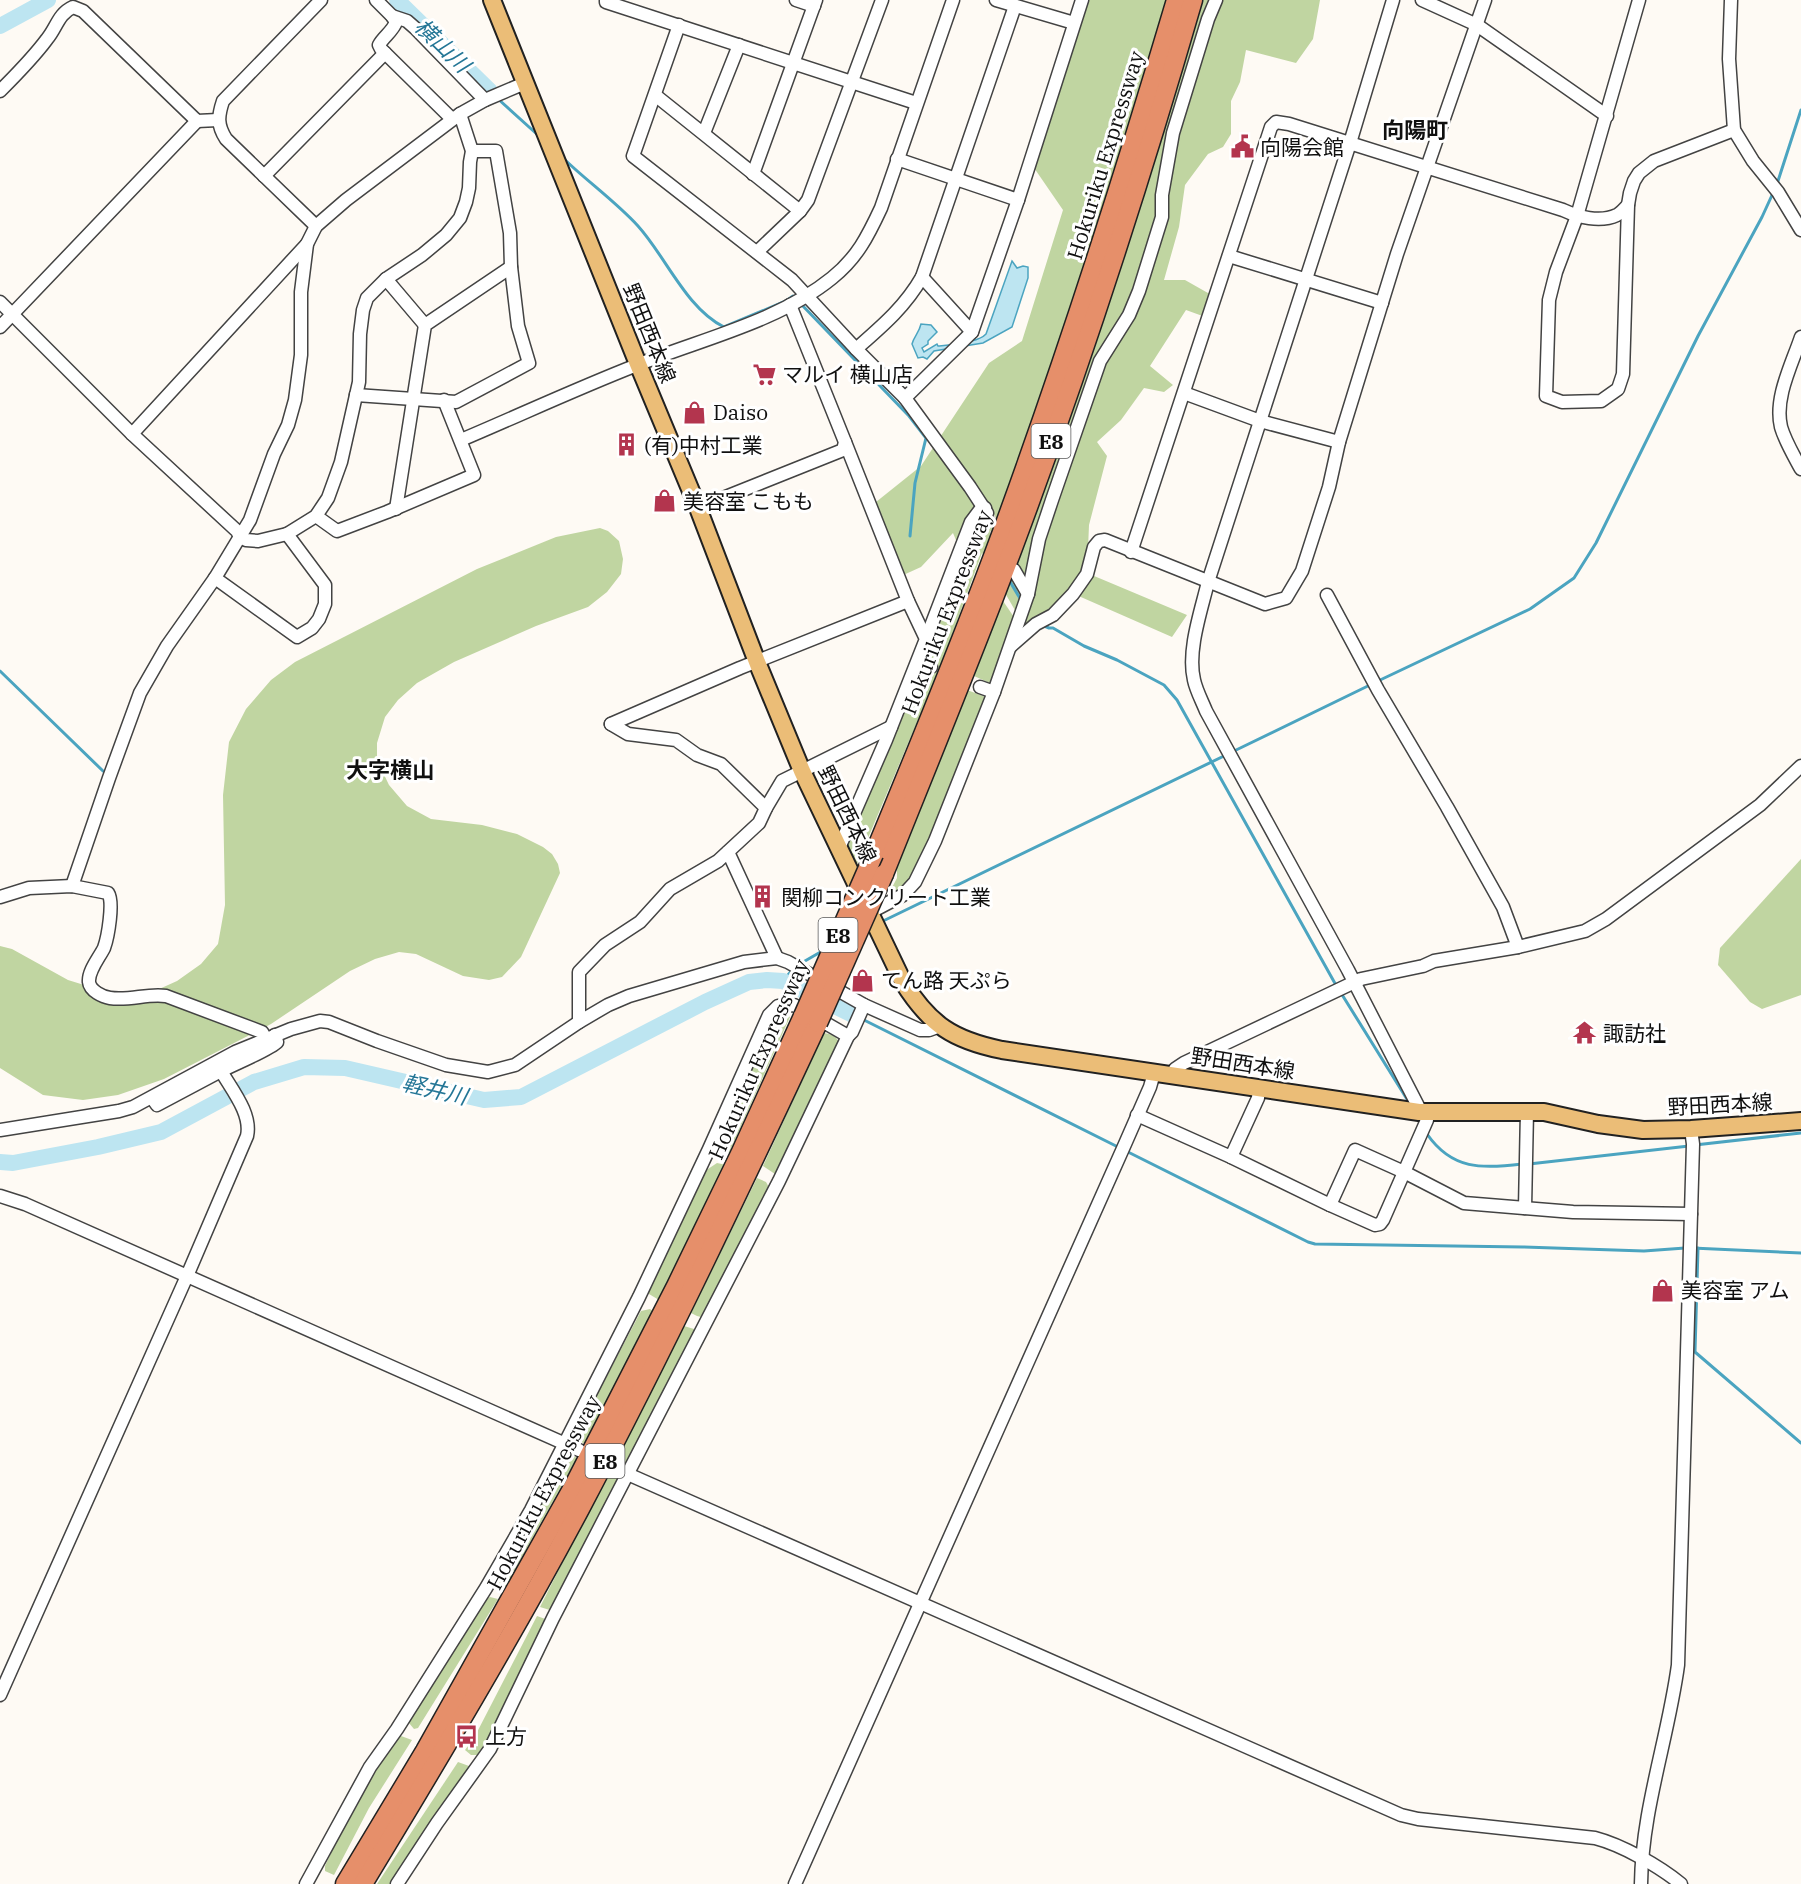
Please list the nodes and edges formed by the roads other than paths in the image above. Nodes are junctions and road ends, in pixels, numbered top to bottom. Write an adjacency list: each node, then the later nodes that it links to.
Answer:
1 (321, 0): 35 (street)
2 (376, 0): 20 (street)
3 (492, 0): 28 (main road, 野田西本線)
4 (606, 0): 23 (street)
5 (796, 0): 18 (street)
6 (882, 0): 27 (street)
7 (953, 0): 32 (street)
8 (996, 0): 19 (street)
9 (1082, 0): 21 (street)
10 (1176, 0): 112 (highway, Hokuriku Expressway / E8, bridge)
11 (1193, 0): 112 (highway, Hokuriku Expressway / E8, bridge)
12 (1216, 0): 90 (street)
13 (1393, 0): 39 (street)
14 (1422, 0): 22 (street)
15 (1485, 0): 22 (street)
16 (1639, 0): 34 (street)
17 (1731, 0): 37 (street)
18 (815, 3): 26 (street)
19 (1015, 6): 21 (street); 45 (street)
20 (392, 16): 25 (street); 31 (street)
21 (1074, 23): 46 (street)
22 (1477, 25): 34 (street); 42 (street)
23 (679, 26): 24 (street); 30 (street)
24 (739, 45): 26 (street); 38 (street)
25 (385, 53): 33 (street); 44 (street)
26 (794, 62): 27 (street); 43 (street)
27 (852, 81): 32 (street); 48 (street)
28 (525, 83): 31 (street); 68 (main road, 野田西本線)
29 (0, 91): 36 (street)
30 (655, 95): 38 (street); 53 (street)
31 (487, 99): 33 (street)
32 (916, 103): 41 (street)
33 (456, 116): 40 (street); 50 (street)
34 (1607, 116): 49 (street)
35 (218, 120): 36 (street); 44 (street)
36 (197, 121): 62 (street)
37 (1734, 130): 47 (street); 51 (street)
38 (704, 133): 43 (street)
39 (1350, 143): 42 (street); 54 (street); 58 (street)
40 (472, 151): 55 (street); 57 (street)
41 (897, 159): 45 (street); 59 (street)
42 (1428, 169): 49 (street); 61 (street)
43 (753, 174): 48 (street)
44 (264, 176): 50 (street)
45 (956, 180): 46 (street); 56 (street)
46 (1018, 200): 65 (street)
47 (1628, 205): 49 (street); 49 (street)
48 (800, 211): 53 (street)
49 (1577, 216)
50 (316, 226): 52 (street)
51 (1801, 230)
52 (307, 244): 75 (street); 84 (street)
53 (757, 252): 59 (street)
54 (1229, 256): 58 (street); 69 (street)
55 (511, 267): 63 (street); 73 (street)
56 (922, 278): 65 (street); 67 (street)
57 (386, 279): 63 (street); 70 (street)
58 (1305, 279): 61 (street); 74 (street)
59 (798, 301): 67 (street); 68 (street); 77 (street)
60 (0, 302): 62 (street)
61 (1382, 303): 78 (street)
62 (12, 314): 64 (street); 75 (street)
63 (425, 325): 71 (street)
64 (0, 327)
65 (972, 332): 72 (street)
66 (1801, 337): 79 (street)
67 (856, 349): 72 (street)
68 (638, 364): 76 (street); 81 (main road, 野田西本線)
69 (1184, 393): 74 (street); 85 (street)
70 (356, 395): 71 (street); 82 (street)
71 (413, 398): 73 (street); 80 (street)
72 (905, 398): 92 (street)
73 (444, 400): 76 (street)
74 (1260, 421): 78 (street); 88 (street)
75 (132, 434): 84 (street)
76 (461, 440): 80 (street)
77 (845, 442): 81 (street); 91 (street)
78 (1339, 442): 88 (street)
79 (1801, 469)
80 (396, 508): 82 (street)
81 (698, 508): 94 (main road, 野田西本線)
82 (316, 516): 83 (street)
83 (287, 534): 84 (street); 87 (street)
84 (240, 537): 87 (street)
85 (1131, 552): 88 (street); 93 (street)
86 (1014, 570): 90 (street)
87 (215, 578): 105 (street)
88 (1208, 582): 110 (street)
89 (1327, 596): 108 (street)
90 (1027, 597): 93 (street)
91 (908, 601): 92 (street); 94 (street)
92 (926, 639): 95 (street)
93 (1011, 647): 98 (street)
94 (757, 662): 101 (main road, 野田西本線); 102 (street)
95 (918, 662): 96 (street); 99 (street)
96 (931, 667)
97 (980, 687): 98 (street)
98 (994, 692): 107 (street)
99 (891, 727): 101 (street); 103 (street)
100 (1801, 766): 108 (street)
101 (802, 771): 102 (street); 103 (main road, 野田西本線)
102 (766, 808): 104 (street)
103 (839, 848): 107 (main road, 野田西本線)
104 (728, 852): 109 (street); 113 (street)
105 (72, 886): 106 (street); 116 (street)
106 (0, 897)
107 (869, 913): 114 (main road, 野田西本線)
108 (1518, 946): 110 (street)
109 (777, 958): 111 (street); 113 (street)
110 (1354, 983): 118 (street); 123 (street)
111 (863, 1007): 114 (street); 115 (street)
112 (811, 1020): 143 (highway, Hokuriku Expressway / E8); 144 (highway, Hokuriku Expressway / E8)
113 (579, 1022): 116 (street)
114 (940, 1026): 117 (main road, 野田西本線)
115 (848, 1036): 135 (street); 138 (street)
116 (271, 1037): 119 (street); 121 (street)
117 (1154, 1073): 118 (main road, 野田西本線); 124 (street)
118 (1174, 1075): 120 (main road, 野田西本線)
119 (223, 1076): 121 (street); 134 (street)
120 (1259, 1088): 123 (main road, 野田西本線); 128 (street)
121 (152, 1098): 126 (street)
122 (1527, 1111): 123 (main road, 野田西本線); 127 (main road, 野田西本線); 132 (street)
123 (1423, 1112): 129 (street)
124 (1137, 1115): 128 (street); 139 (street)
125 (1801, 1121): 127 (main road, 野田西本線)
126 (0, 1130)
127 (1692, 1140): 133 (street)
128 (1231, 1157): 131 (street)
129 (1404, 1172): 131 (street); 131 (street); 132 (street)
130 (0, 1196): 134 (street)
131 (1330, 1205)
132 (1525, 1208): 133 (street)
133 (1691, 1214): 141 (street)
134 (188, 1276): 135 (street); 140 (street)
135 (565, 1444): 136 (street); 142 (street)
136 (579, 1450)
137 (614, 1468): 138 (street)
138 (628, 1473): 139 (street); 145 (street)
139 (920, 1603): 141 (street); 146 (street)
140 (0, 1695)
141 (1642, 1859): 147 (street); 148 (street)
142 (306, 1884)
143 (345, 1884)
144 (363, 1884)
145 (398, 1884)
146 (795, 1884)
147 (1641, 1884)
148 (1681, 1884)

